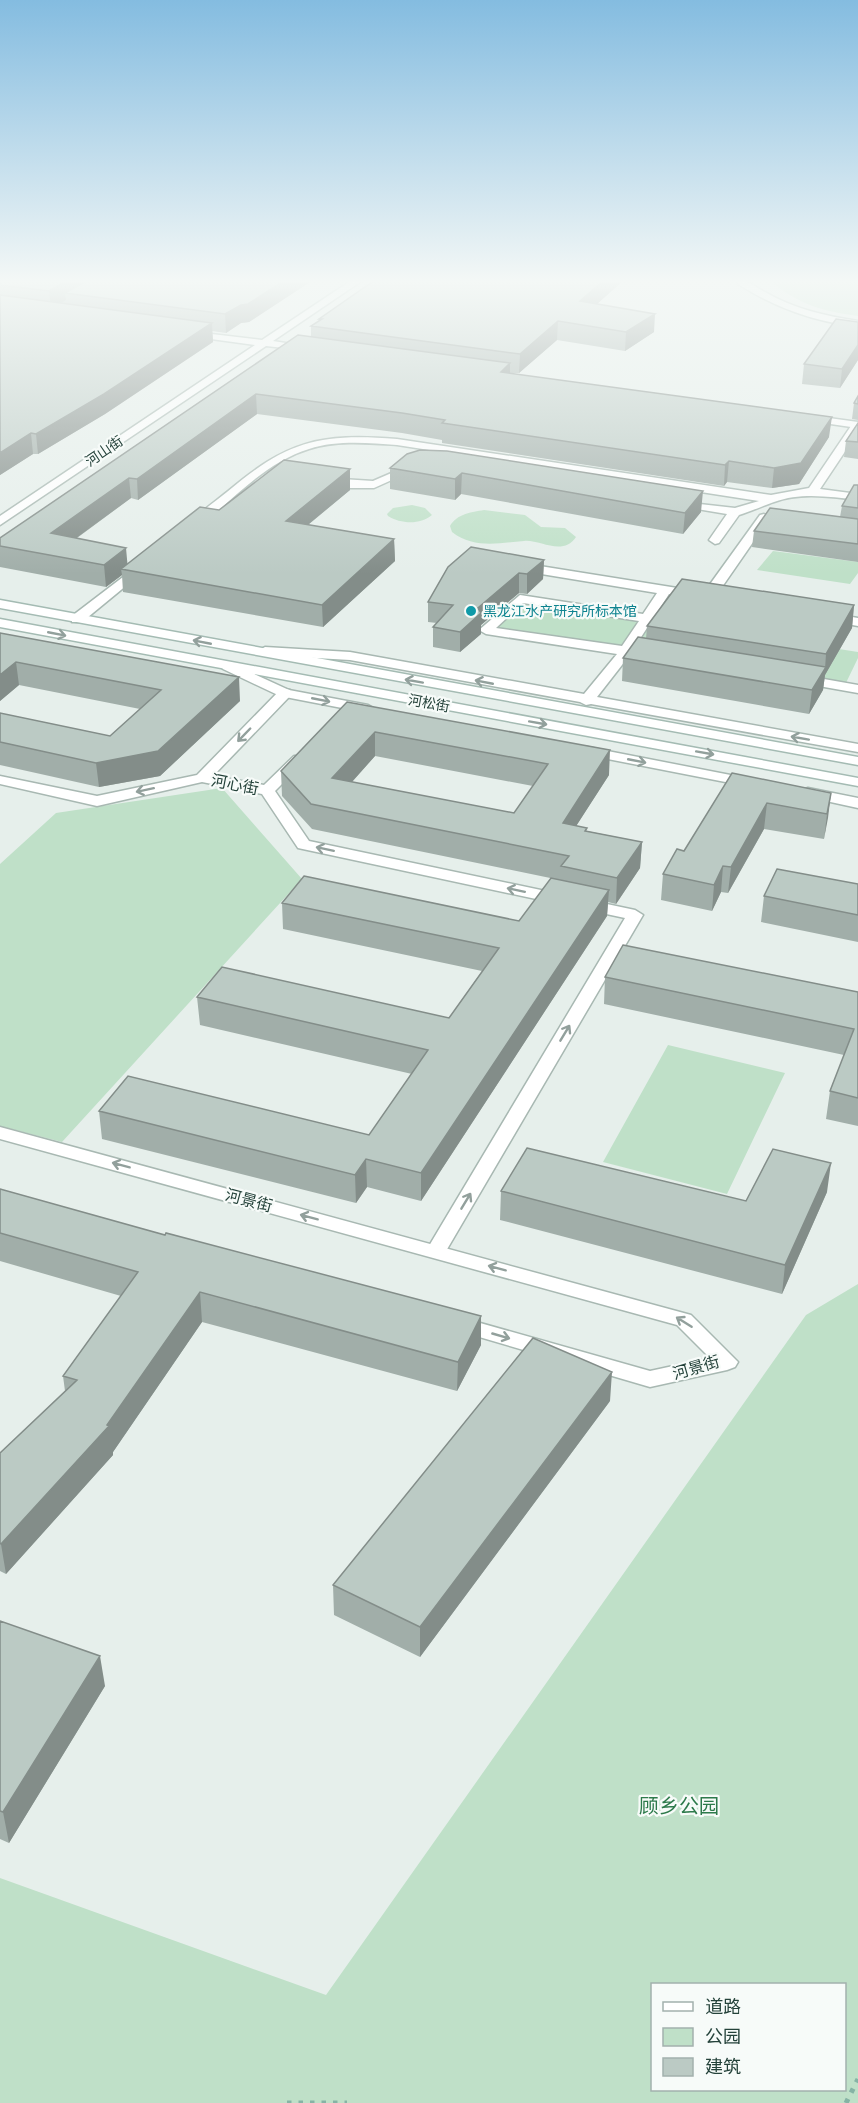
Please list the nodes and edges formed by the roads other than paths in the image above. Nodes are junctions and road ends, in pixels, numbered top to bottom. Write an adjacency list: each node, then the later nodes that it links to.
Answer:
1 (212, 378): 14 (street, 河山街)
2 (798, 417): 3 (street)
3 (857, 425): 8 (street)
4 (420, 465): 7 (street)
5 (261, 471): 6 (street); 10 (street); 15 (street)
6 (284, 475)
7 (317, 480)
8 (813, 491): 9 (street); 10 (street)
9 (858, 497)
10 (771, 499): 12 (street)
11 (666, 501): 12 (street)
12 (735, 512): 16 (street)
13 (776, 520): 19 (street)
14 (0, 521)
15 (188, 530)
16 (715, 540)
17 (151, 560): 22 (street)
18 (504, 565): 19 (street)
19 (665, 590): 23 (street)
20 (0, 604): 22 (street)
21 (812, 615): 24 (street)
22 (78, 618): 26 (street, one-way to 22)
23 (645, 618): 27 (street); 27 (street)
24 (858, 622)
25 (0, 623): 29 (street, 河松街, one-way to 29)
26 (240, 650): 33 (street, one-way to 26); 40 (street, one-way to 26)
27 (626, 651): 28 (street); 33 (street)
28 (671, 658)
29 (228, 666): 32 (street); 43 (street, 河松街, one-way to 43)
30 (791, 678): 31 (street)
31 (858, 689)
32 (285, 693): 34 (street, one-way to 34); 41 (street, 河心街, one-way to 41)
33 (586, 701): 38 (street, one-way to 33)
34 (352, 706): 35 (street); 36 (street)
35 (388, 713)
36 (335, 723)
37 (310, 748): 46 (street, 河心街)
38 (858, 748)
39 (576, 749): 44 (street, one-way to 44)
40 (858, 761)
41 (202, 778): 42 (street, one-way to 42); 46 (street, 河心街)
42 (0, 780)
43 (858, 782)
44 (764, 785)
45 (788, 789): 47 (street)
46 (267, 790): 49 (street, one-way to 46)
47 (858, 803)
48 (0, 1132): 49 (street, 河景街, one-way to 48)
49 (436, 1251): 50 (street, 河景街, one-way to 49)
50 (445, 1320)

